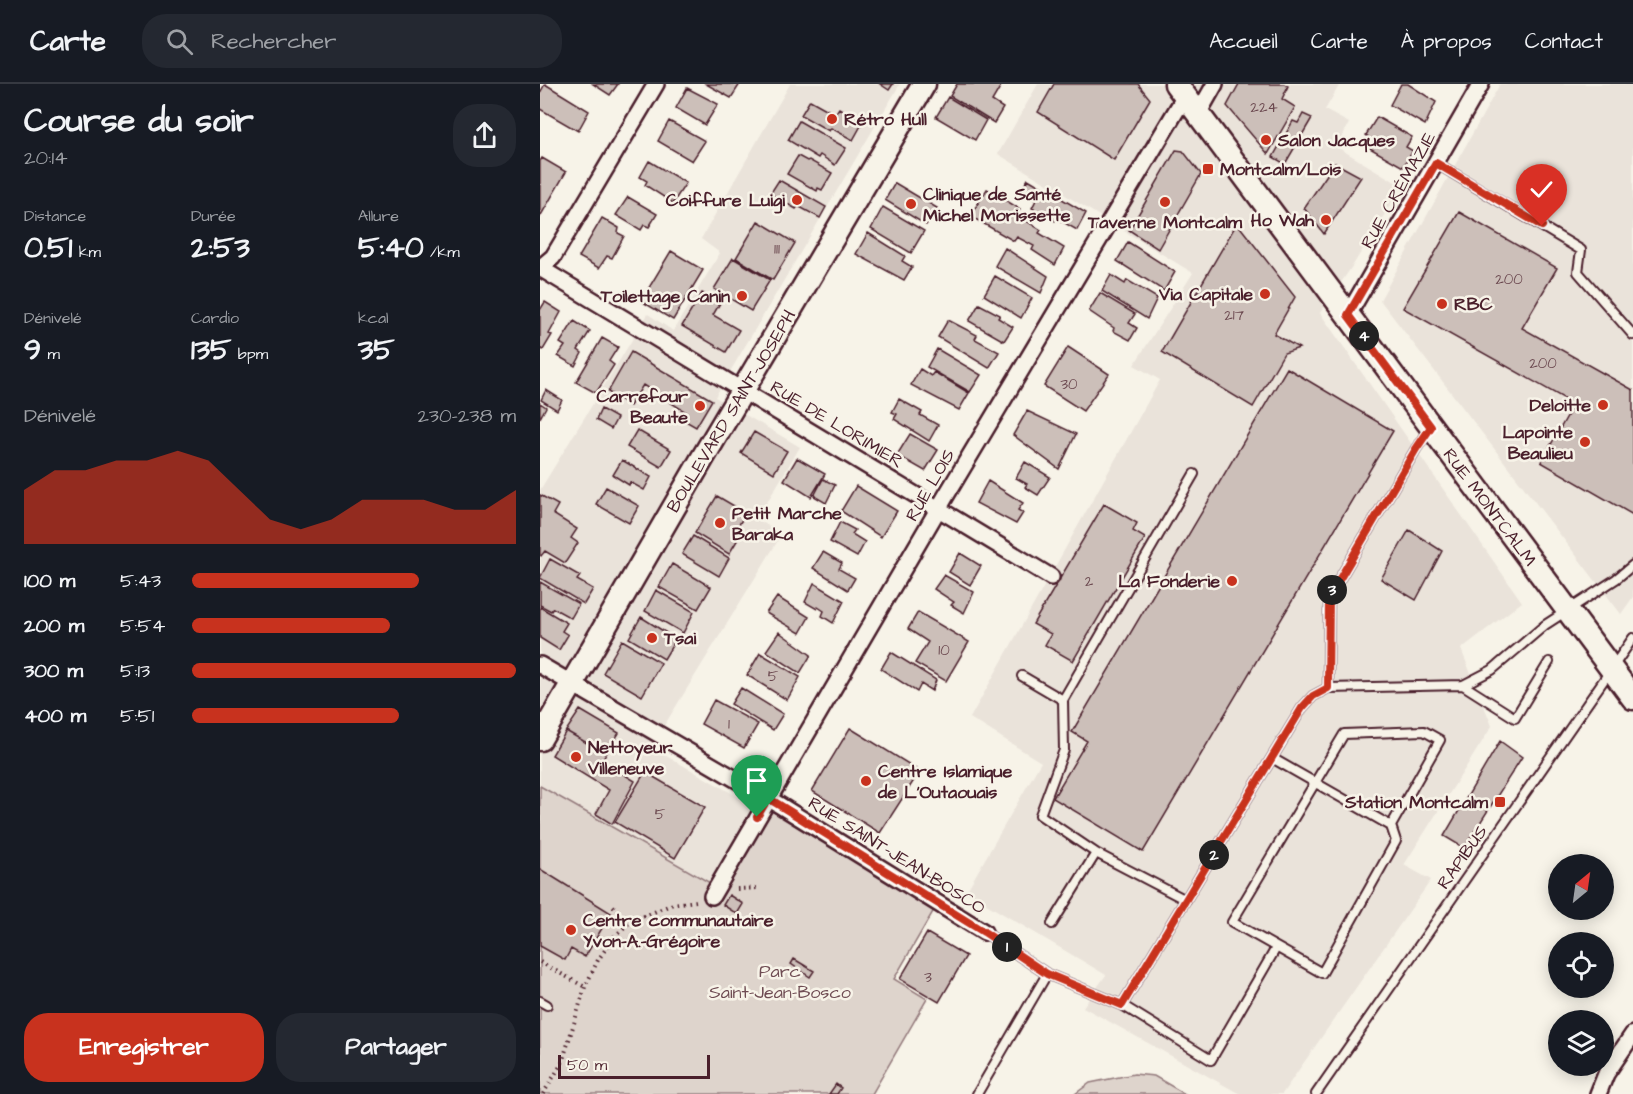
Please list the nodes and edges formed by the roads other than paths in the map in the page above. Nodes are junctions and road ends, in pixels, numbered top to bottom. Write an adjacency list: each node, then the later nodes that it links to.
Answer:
1 (656, 84): 7 (street)
2 (924, 84): 10 (main road, BOULEVARD SAINT-JOSEPH)
3 (1215, 84): 5 (street, RUE LOIS)
4 (1481, 84): 6 (street, RUE CRÉMAZIE)
5 (1186, 98): 8 (main road, RUE MONTCALM); 13 (street, RUE LOIS)
6 (1436, 163): 8 (street, RUE CRÉMAZIE); 9 (lane)
7 (540, 268): 10 (street, RUE DE LORIMIER)
8 (1348, 315): 11 (main road, RUE MONTCALM)
9 (1633, 335)
10 (743, 390): 13 (street, RUE DE LORIMIER); 22 (main road, BOULEVARD SAINT-JOSEPH)
11 (1431, 427): 16 (main road, RUE MONTCALM); 24 (lane)
12 (1194, 474): 26 (lane)
13 (939, 508): 15 (street, RUE DE LORIMIER); 30 (street, RUE LOIS)
14 (1633, 565): 16 (lane)
15 (1051, 577)
16 (1568, 610): 20 (main road, RUE MONTCALM); 23 (lane)
17 (1633, 638): 20 (lane, RAPIBUS)
18 (1549, 662): 23 (lane)
19 (540, 665): 22 (street, RUE SAINT-JEAN-BOSCO)
20 (1611, 669): 25 (main road, RUE MONTCALM); 42 (lane, RAPIBUS)
21 (1022, 676): 26 (lane)
22 (573, 684): 27 (main road, BOULEVARD SAINT-JOSEPH); 30 (street, RUE SAINT-JEAN-BOSCO)
23 (1463, 685): 24 (lane)
24 (1328, 688): 28 (lane)
25 (1633, 698)
26 (1062, 700): 32 (lane)
27 (540, 739)
28 (1272, 758): 29 (lane); 34 (lane)
29 (1315, 782): 31 (lane); 31 (lane); 37 (lane)
30 (768, 798): 33 (street, RUE LOIS); 36 (street, RUE SAINT-JEAN-BOSCO)
31 (1391, 826): 37 (lane)
32 (1096, 853): 34 (lane); 35 (lane)
33 (712, 896)
34 (1186, 900): 39 (lane)
35 (1053, 924)
36 (984, 932): 38 (lane)
37 (1276, 948): 39 (lane)
38 (1047, 974): 39 (lane); 41 (lane)
39 (1122, 1005)
40 (1633, 1034): 43 (street)
41 (977, 1094)
42 (1316, 1094)
43 (1598, 1094)

